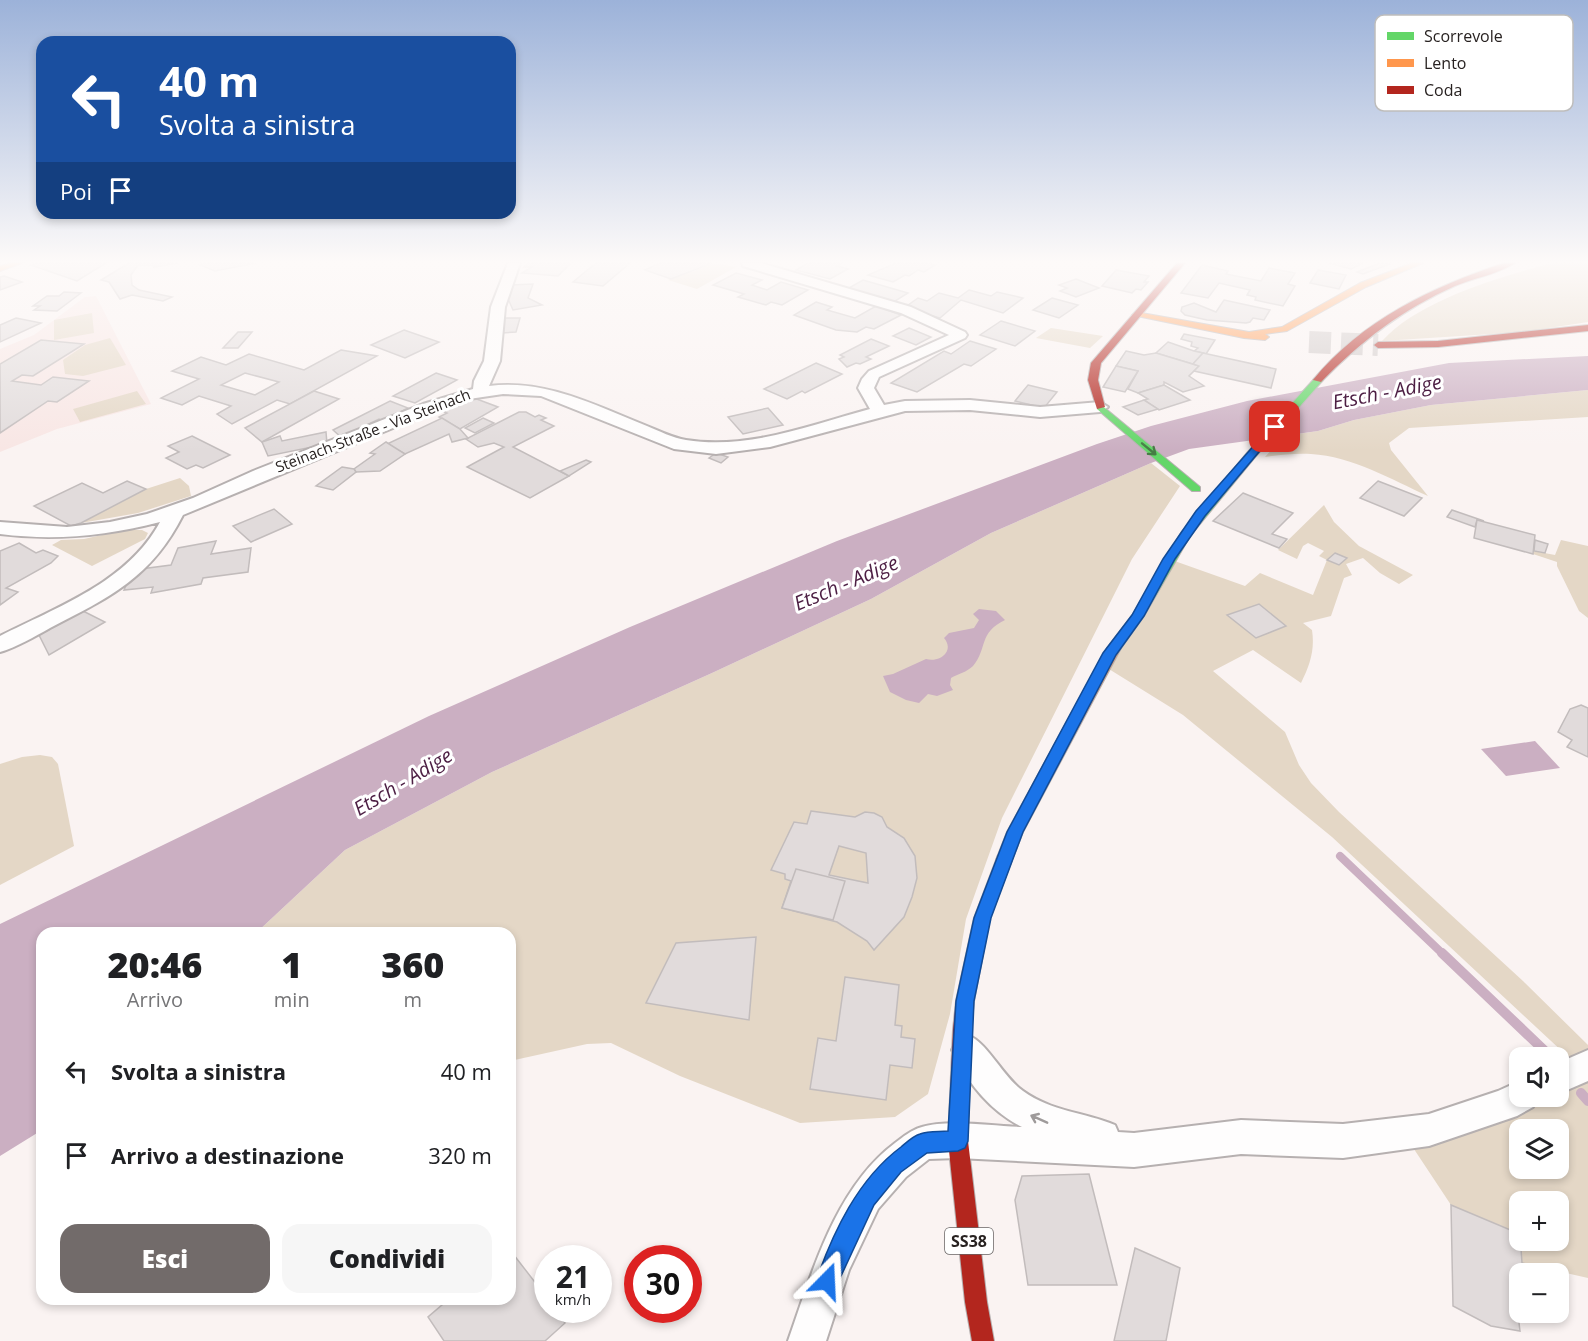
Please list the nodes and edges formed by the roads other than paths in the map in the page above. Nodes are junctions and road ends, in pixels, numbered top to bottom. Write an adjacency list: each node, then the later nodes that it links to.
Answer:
1 (496, 326): 11 (street)
2 (943, 326): 12 (street)
3 (1128, 326): 13 (main road)
4 (1193, 326): 8 (main road)
5 (1290, 326): 8 (main road)
6 (1376, 326): 19 (main road, SS38)
7 (1588, 328): 10 (main road)
8 (1244, 335): 9 (main road)
9 (1296, 341)
10 (1378, 345)
11 (481, 390): 12 (street, Steinach-Straße - Via Steinach); 15 (street, Steinach-Straße - Via Steinach)
12 (879, 411): 13 (street, Steinach-Straße - Via Steinach)
13 (1106, 413): 14 (main road, one-way to 14)
14 (1194, 486)
15 (175, 511): 16 (street, Steinach-Straße - Via Steinach); 18 (street)
16 (0, 528)
17 (1120, 617): 19 (main road, SS38)
18 (0, 645)
19 (1110, 653): 20 (main road, SS38)
20 (962, 1030): 24 (main road, SS38); 25 (street, one-way to 20)
21 (1588, 1065): 22 (street)
22 (1569, 1074)
23 (1509, 1103): 25 (street)
24 (958, 1141): 25 (street); 26 (street); 27 (main road, SS38)
25 (1134, 1150)
26 (807, 1341)
27 (983, 1341)

